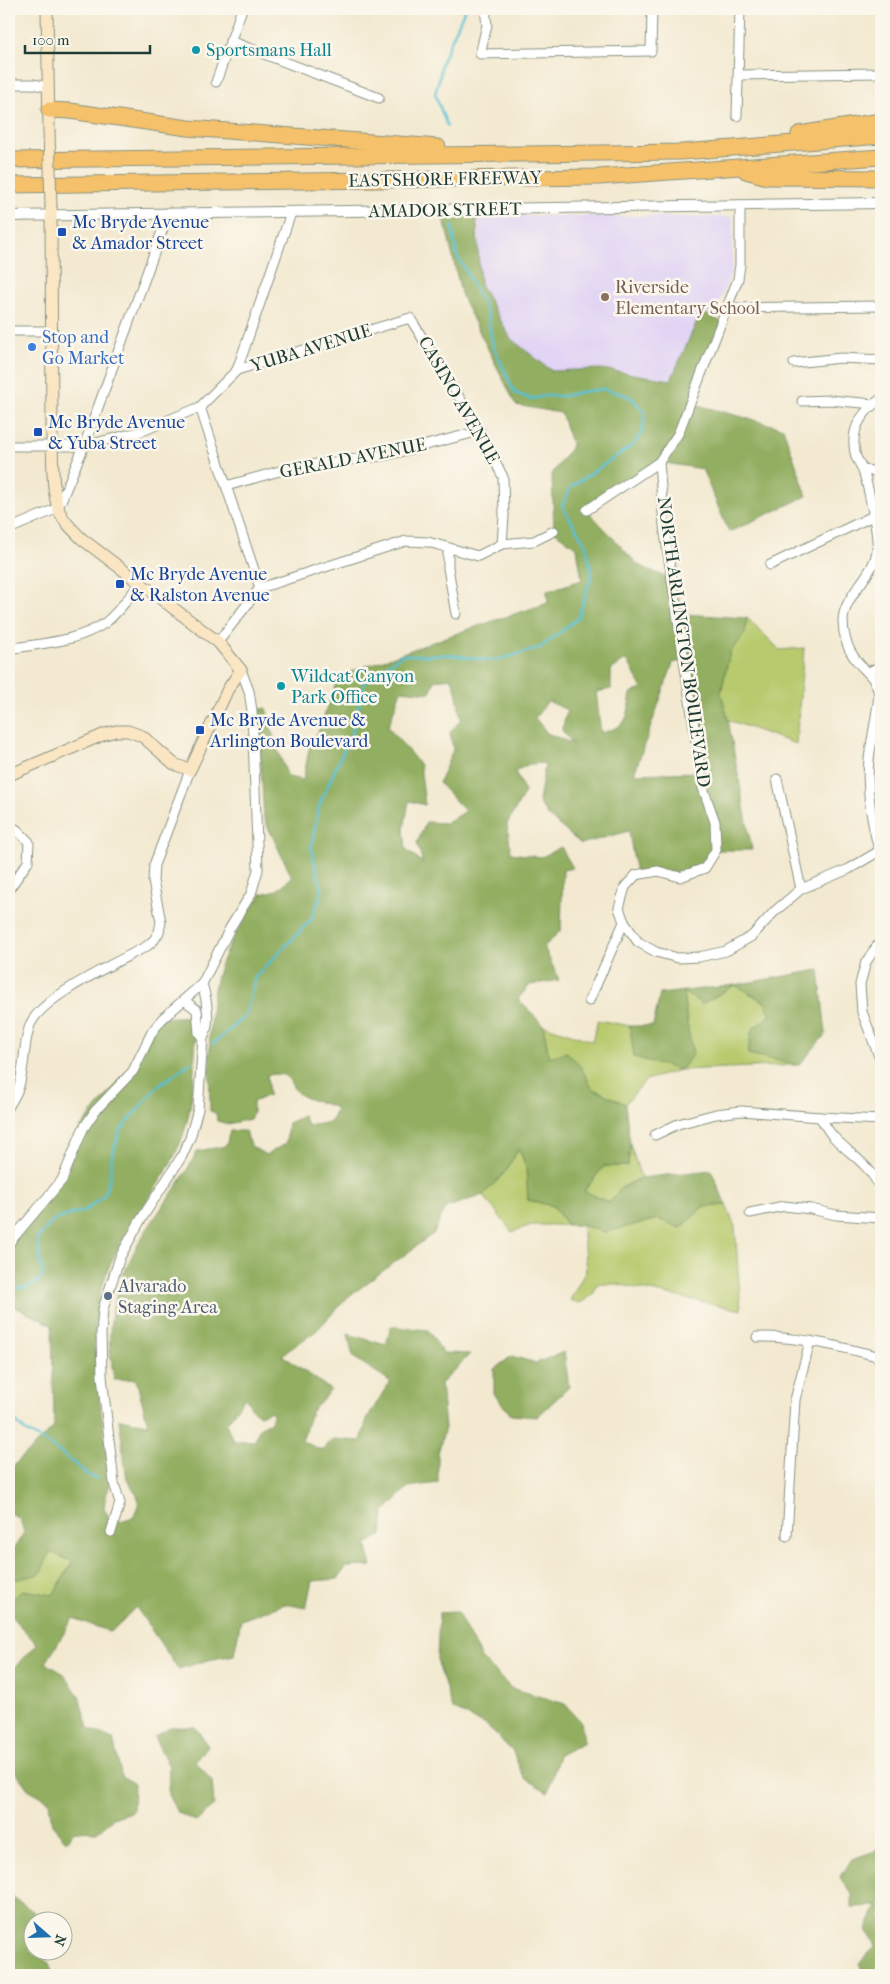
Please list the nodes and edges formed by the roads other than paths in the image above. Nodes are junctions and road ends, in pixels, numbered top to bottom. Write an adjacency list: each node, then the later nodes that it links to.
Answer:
1 (47, 9): 11 (main road)
2 (242, 9): 6 (street)
3 (485, 9): 4 (street)
4 (652, 9)
5 (740, 9): 8 (street)
6 (230, 41): 9 (street); 12 (street)
7 (881, 73): 8 (street)
8 (739, 75): 14 (street)
9 (216, 82)
10 (9, 84): 11 (street)
11 (48, 87): 13 (main road)
12 (379, 98)
13 (49, 110): 18 (highway); 26 (main road, bridge)
14 (737, 116)
15 (881, 121): 17 (highway)
16 (881, 136): 17 (highway, EASTSHORE FREEWAY)
17 (682, 152): 18 (highway, EASTSHORE FREEWAY)
18 (509, 154): 20 (highway, EASTSHORE FREEWAY)
19 (881, 157): 21 (highway, EASTSHORE FREEWAY)
20 (9, 160)
21 (735, 168): 22 (highway); 23 (highway, EASTSHORE FREEWAY)
22 (881, 178)
23 (9, 185)
24 (881, 203): 25 (street, AMADOR STREET)
25 (740, 205): 28 (street, AMADOR STREET); 31 (street)
26 (51, 211): 27 (street, AMADOR STREET); 29 (street, AMADOR STREET); 33 (main road)
27 (169, 212): 28 (street, AMADOR STREET); 44 (street)
28 (291, 213): 37 (street)
29 (9, 216)
30 (881, 306): 31 (street)
31 (727, 308): 45 (street)
32 (410, 318): 37 (street, YUBA AVENUE); 41 (street, CASINO AVENUE)
33 (52, 331): 34 (street); 42 (main road)
34 (9, 332)
35 (881, 360): 36 (street)
36 (794, 363)
37 (237, 370): 40 (street, YUBA AVENUE)
38 (802, 401): 39 (street)
39 (878, 402): 46 (street)
40 (200, 407): 44 (street, YUBA AVENUE); 48 (street)
41 (480, 431): 48 (street, GERALD AVENUE); 54 (street, CASINO AVENUE)
42 (52, 445): 43 (street, YUBA AVENUE); 44 (street, YUBA AVENUE); 49 (main road)
43 (9, 446)
44 (84, 446): 49 (street)
45 (659, 462): 50 (street); 73 (street, NORTH ARLINGTON BOULEVARD)
46 (863, 470): 47 (street); 51 (street)
47 (881, 472)
48 (226, 486): 59 (street)
49 (58, 508): 52 (street); 58 (main road)
50 (587, 510)
51 (873, 516): 56 (street); 57 (street)
52 (9, 529)
53 (554, 531): 54 (street)
54 (502, 544): 55 (street)
55 (448, 548): 59 (street); 60 (street)
56 (770, 565)
57 (877, 565): 65 (street)
58 (141, 582): 61 (main road); 62 (street)
59 (260, 588): 61 (street)
60 (456, 614)
61 (218, 642): 64 (main road)
62 (9, 649)
63 (881, 666): 65 (street)
64 (241, 670): 66 (main road); 75 (street)
65 (869, 672): 70 (street)
66 (190, 770): 67 (main road); 80 (street)
67 (9, 775)
68 (777, 779): 72 (street)
69 (9, 825): 71 (street)
70 (880, 850): 72 (street, NORTH ARLINGTON BOULEVARD)
71 (9, 889)
72 (801, 889): 73 (street, NORTH ARLINGTON BOULEVARD)
73 (624, 922): 77 (street)
74 (881, 943): 79 (street)
75 (202, 984): 76 (street); 78 (street)
76 (184, 1000): 78 (street); 87 (street)
77 (589, 1001)
78 (202, 1010): 91 (street)
79 (881, 1061)
80 (9, 1106)
81 (820, 1118): 82 (street); 83 (street); 84 (street)
82 (881, 1120)
83 (655, 1134)
84 (881, 1190)
85 (750, 1213): 86 (street)
86 (881, 1217)
87 (9, 1243)
88 (758, 1337): 89 (street)
89 (810, 1341): 90 (street); 92 (street)
90 (881, 1357)
91 (111, 1532)
92 (787, 1536)

